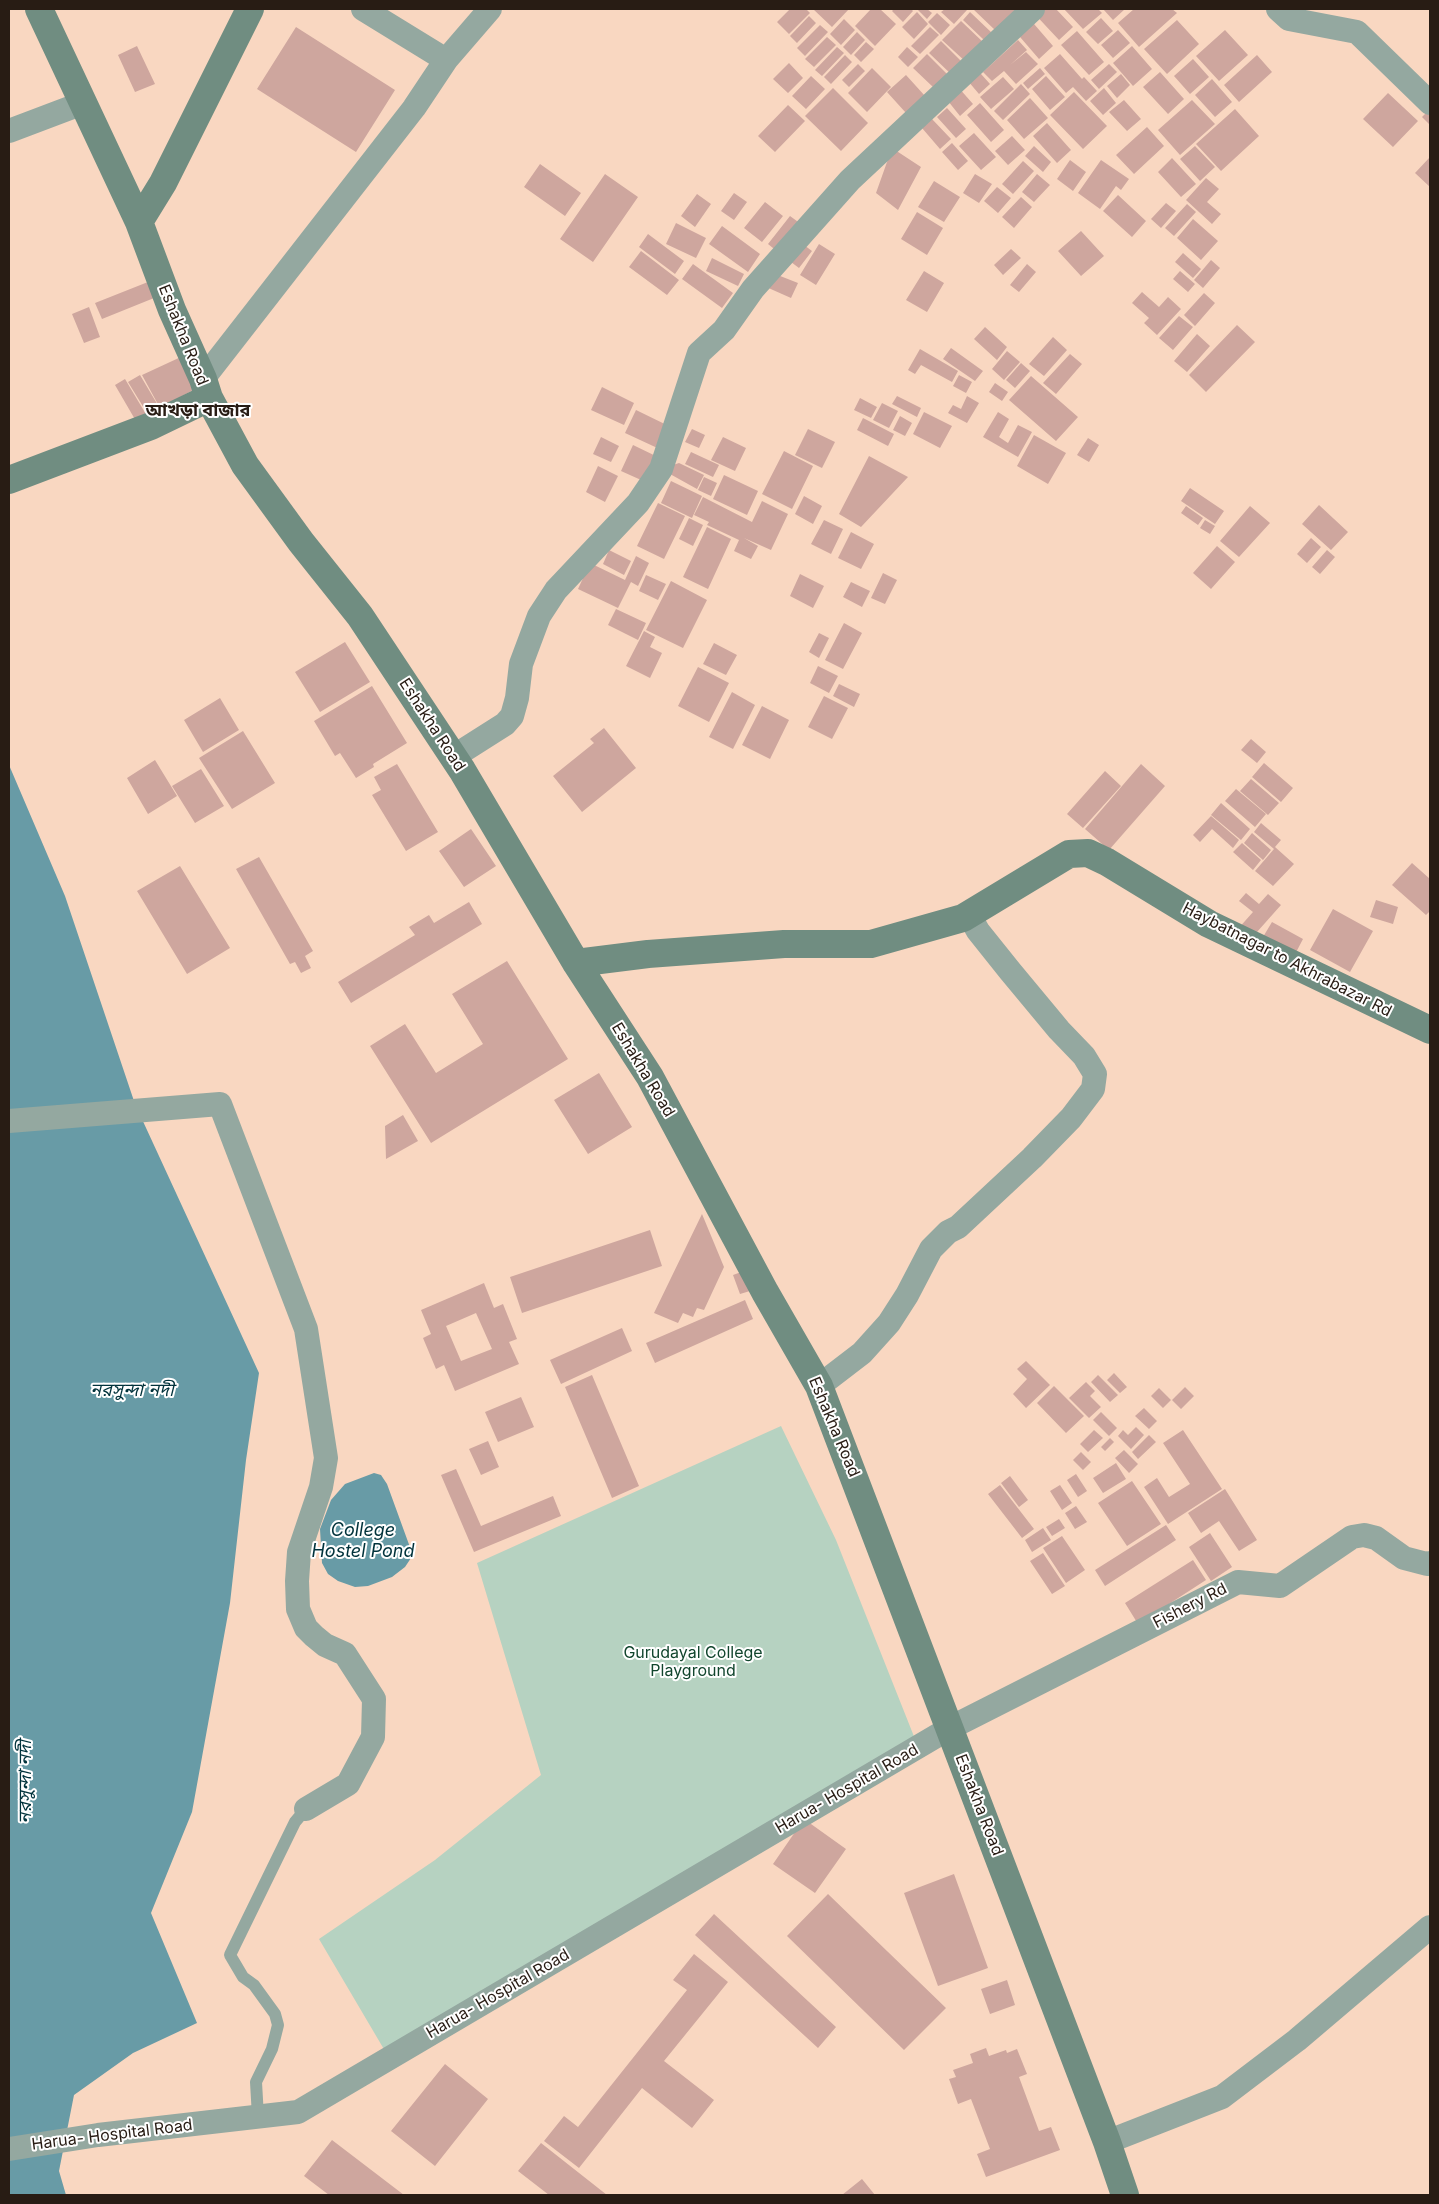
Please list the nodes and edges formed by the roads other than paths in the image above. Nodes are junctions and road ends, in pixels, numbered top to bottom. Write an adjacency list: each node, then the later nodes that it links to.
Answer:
1 (39, 9): 8 (street, Eshakha Road)
2 (250, 9): 11 (street)
3 (363, 9): 7 (street)
4 (490, 9): 7 (street)
5 (1033, 9): 14 (street)
6 (1278, 9): 9 (street)
7 (446, 60): 12 (street)
8 (83, 103): 10 (street); 11 (street, Eshakha Road)
9 (1430, 103)
10 (9, 131)
11 (139, 222): 12 (street, Eshakha Road)
12 (206, 388): 13 (street); 14 (street, Eshakha Road)
13 (9, 480)
14 (453, 757): 16 (street, Eshakha Road)
15 (969, 915): 16 (street, Haybatnagar to Akhrabazar Rd); 17 (street, Haybatnagar to Akhrabazar Rd); 19 (street)
16 (576, 964): 19 (street, Eshakha Road)
17 (1430, 1030)
18 (9, 1121): 22 (street)
19 (819, 1386): 21 (street, Eshakha Road)
20 (1430, 1562): 21 (street, Fishery Rd)
21 (950, 1728): 24 (street, Harua- Hospital Road); 25 (street, Eshakha Road)
22 (306, 1809): 24 (lane)
23 (1430, 1927): 25 (street)
24 (258, 2117): 26 (street, Harua- Hospital Road)
25 (1107, 2142): 27 (street, Eshakha Road)
26 (9, 2149)
27 (1125, 2195)

